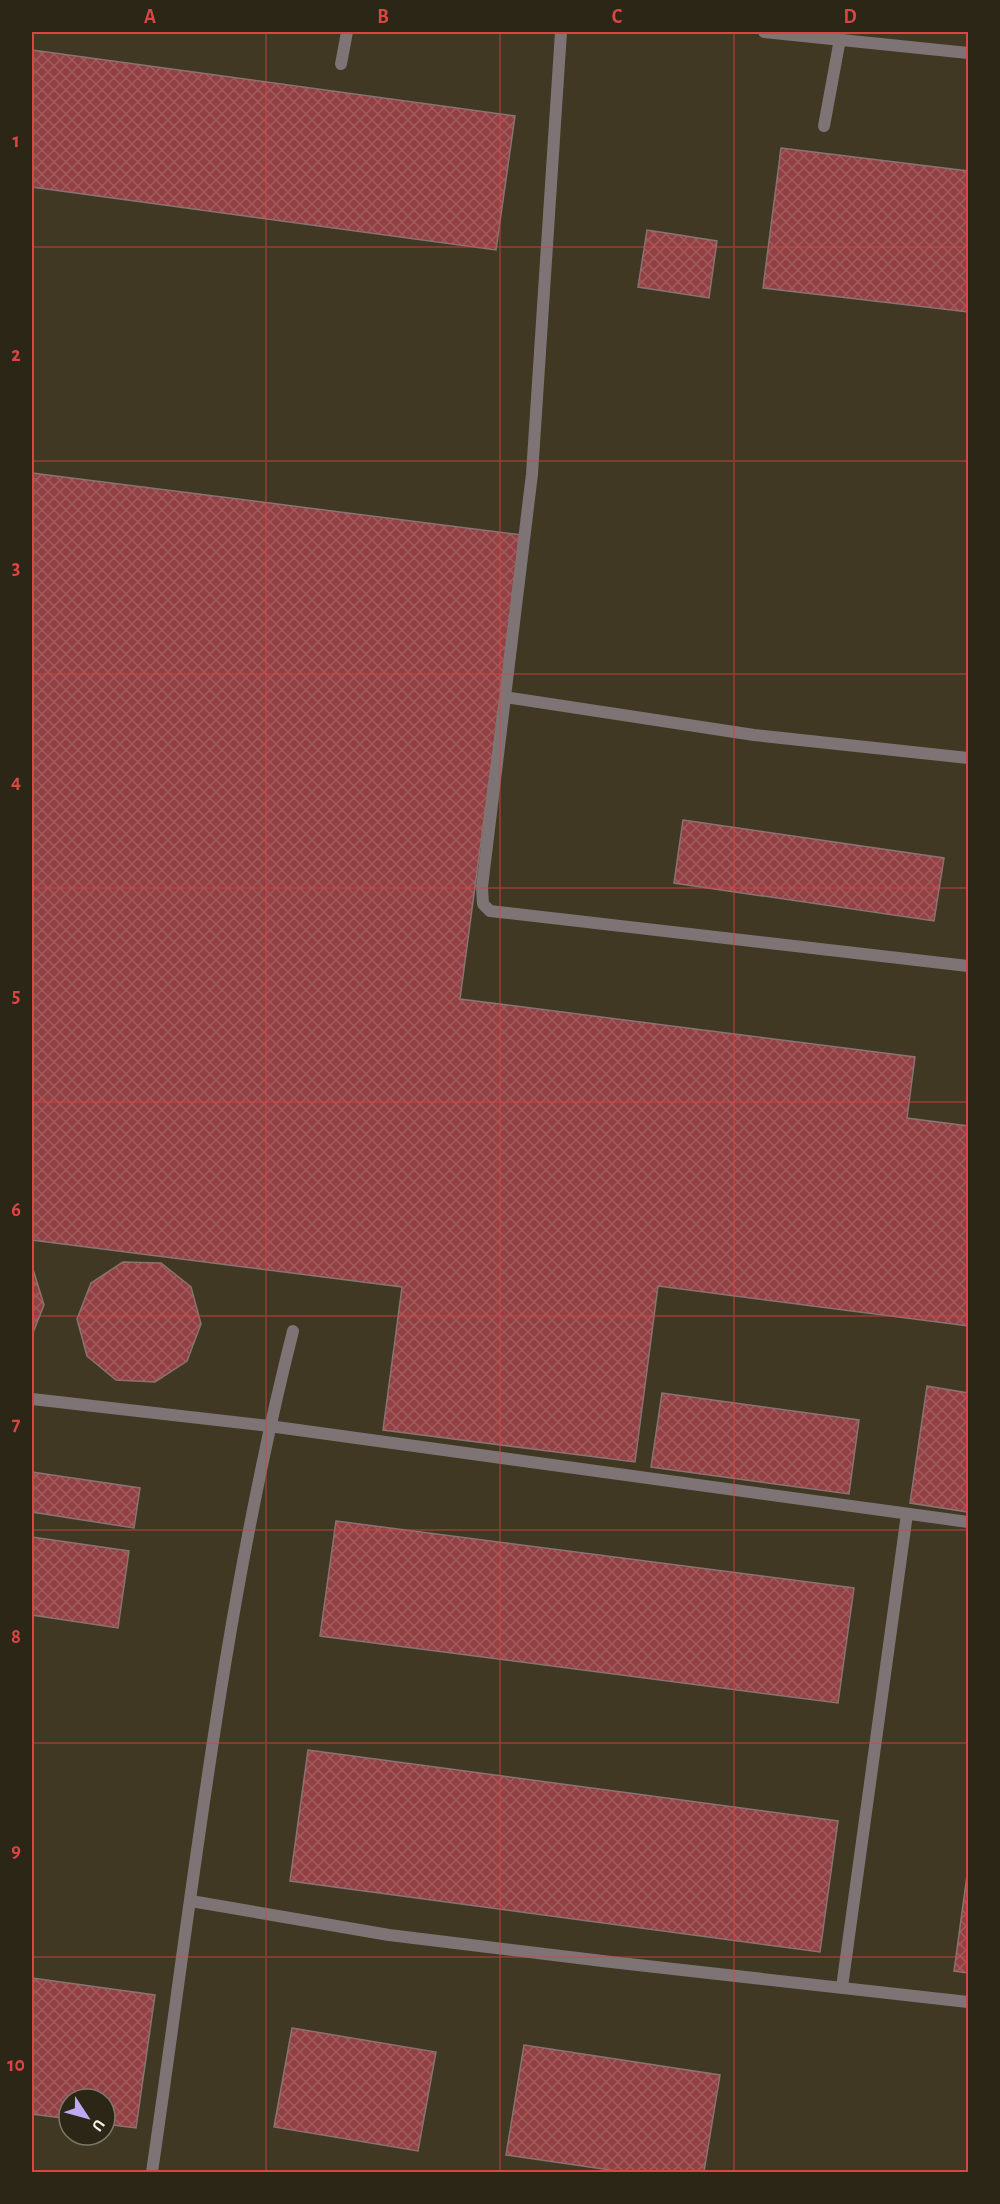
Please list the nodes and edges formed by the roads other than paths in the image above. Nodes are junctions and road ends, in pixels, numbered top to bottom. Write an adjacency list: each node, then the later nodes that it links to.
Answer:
1 (347, 32): 6 (lane)
2 (561, 32): 8 (lane)
3 (764, 32): 4 (lane)
4 (840, 39): 5 (lane); 7 (lane)
5 (969, 53)
6 (342, 64)
7 (824, 126)
8 (505, 697): 9 (lane); 10 (lane)
9 (969, 758)
10 (969, 966)
11 (293, 1331): 13 (lane)
12 (32, 1400): 13 (lane)
13 (269, 1425): 14 (lane); 16 (lane)
14 (907, 1514): 15 (lane); 17 (lane)
15 (969, 1522)
16 (191, 1901): 17 (lane); 19 (lane)
17 (842, 1987): 18 (lane)
18 (969, 2002)
19 (152, 2172)

